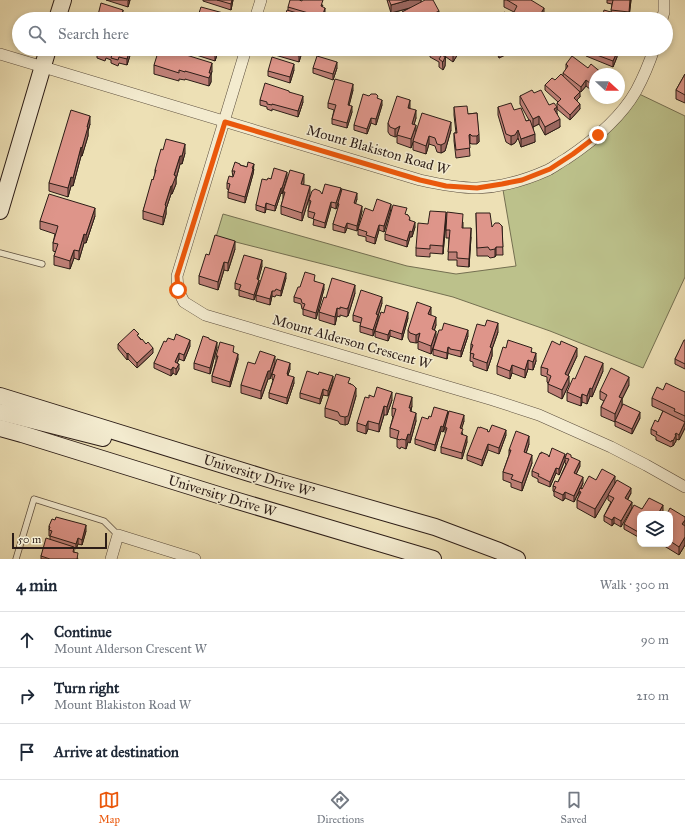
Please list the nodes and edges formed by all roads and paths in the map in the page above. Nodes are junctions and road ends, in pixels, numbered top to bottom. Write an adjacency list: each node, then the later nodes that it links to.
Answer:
1 (63, 0): 4 (main road)
2 (261, 0): 5 (street)
3 (664, 0): 6 (street)
4 (59, 12)
5 (258, 12)
6 (664, 12)
7 (0, 54): 11 (street, Mount Blakiston Road W)
8 (46, 56): 11 (main road)
9 (244, 56): 12 (street, Mount Alderson Crescent W)
10 (652, 56): 12 (street, Mount Blakiston Road W)
11 (43, 67): 12 (street, Mount Blakiston Road W); 13 (main road)
12 (225, 122): 22 (street, Mount Alderson Crescent W)
13 (0, 211)
14 (0, 253): 15 (lane)
15 (42, 264)
16 (0, 386): 18 (main road)
17 (0, 396): 18 (main road, University Drive W')
18 (44, 409): 21 (main road, University Drive W')
19 (0, 412): 21 (main road)
20 (4, 430): 27 (main road, University Drive W)
21 (275, 481): 28 (main road, University Drive W')
22 (684, 484)
23 (118, 535): 24 (lane); 25 (street); 26 (street)
24 (16, 559)
25 (111, 559)
26 (195, 559)
27 (434, 559)
28 (517, 559)

